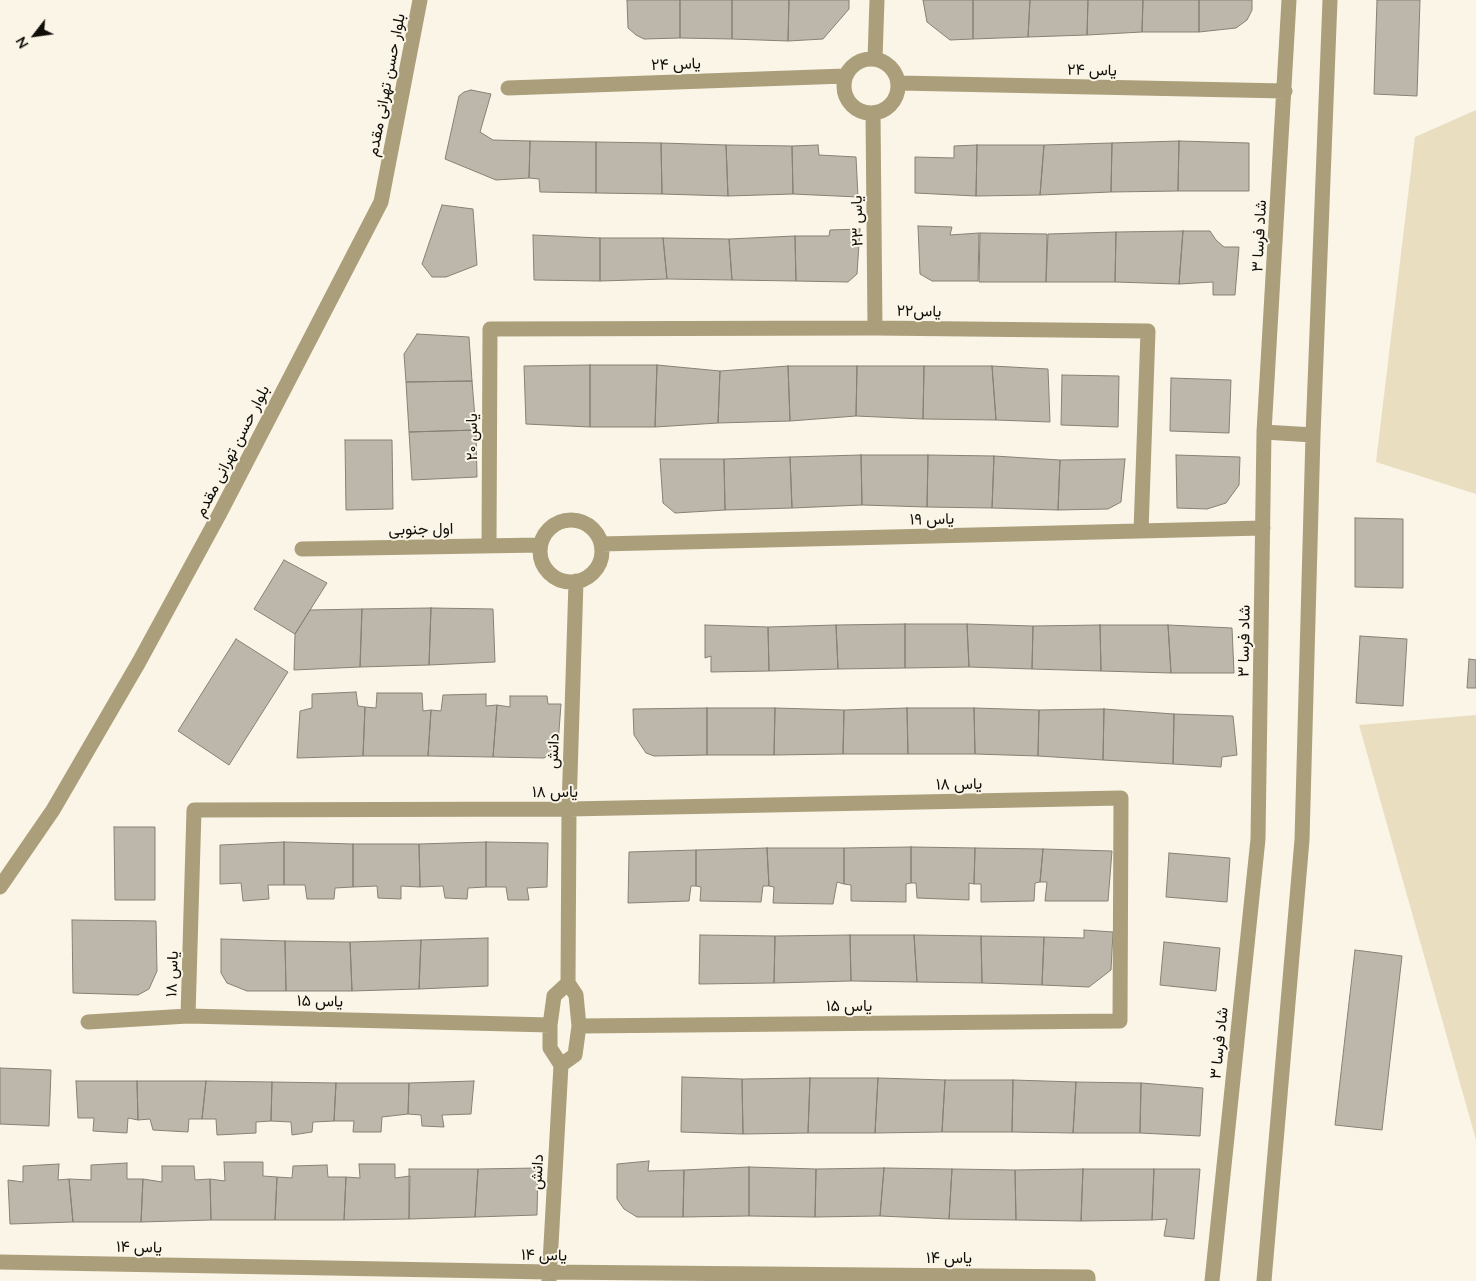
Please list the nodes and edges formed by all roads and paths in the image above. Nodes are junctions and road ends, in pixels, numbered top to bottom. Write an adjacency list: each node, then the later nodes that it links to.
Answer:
1 (420, 0): 23 (street, بلوار حسن تهرانی مقدم)
2 (877, 0): 5 (street)
3 (1290, 0): 9 (street, شاد فرسا ۳)
4 (1330, 0): 14 (street)
5 (875, 58): 6 (street); 7 (street)
6 (845, 76): 8 (street, یاس ۲۴); 10 (street)
7 (898, 83): 9 (street, یاس ۲۴); 10 (street)
8 (508, 88)
9 (1285, 91): 13 (street, شاد فرسا ۳)
10 (873, 113): 11 (street, یاس ۲۳)
11 (875, 328): 12 (street, یاس۲۲); 16 (street, یاس۲۲)
12 (490, 329): 18 (street, یاس ۲۰)
13 (1264, 432): 14 (street); 15 (street, شاد فرسا ۳)
14 (1313, 435): 35 (street)
15 (1263, 528): 16 (street, یاس ۱۹); 34 (street, شاد فرسا ۳)
16 (1141, 531): 17 (street, یاس ۱۹)
17 (601, 544): 19 (street); 21 (street)
18 (489, 545): 19 (street, اول جنوبی); 20 (street, اول جنوبی)
19 (540, 545): 21 (street)
20 (302, 549)
21 (576, 581): 22 (street, دانش)
22 (569, 809): 24 (street, دانش); 25 (street, یاس ۱۸); 26 (street, یاس ۱۸)
23 (0, 887)
24 (568, 983): 28 (street); 29 (street)
25 (188, 1016): 27 (street, یاس ۱۵); 28 (street, یاس ۱۵)
26 (1120, 1021): 29 (street, یاس ۱۵)
27 (88, 1022)
28 (550, 1025): 30 (street)
29 (579, 1026): 30 (street)
30 (561, 1065): 32 (street, دانش)
31 (0, 1262): 32 (street, یاس ۱۴)
32 (549, 1277): 33 (street, یاس ۱۴)
33 (1088, 1279)
34 (1212, 1281)
35 (1264, 1281)

